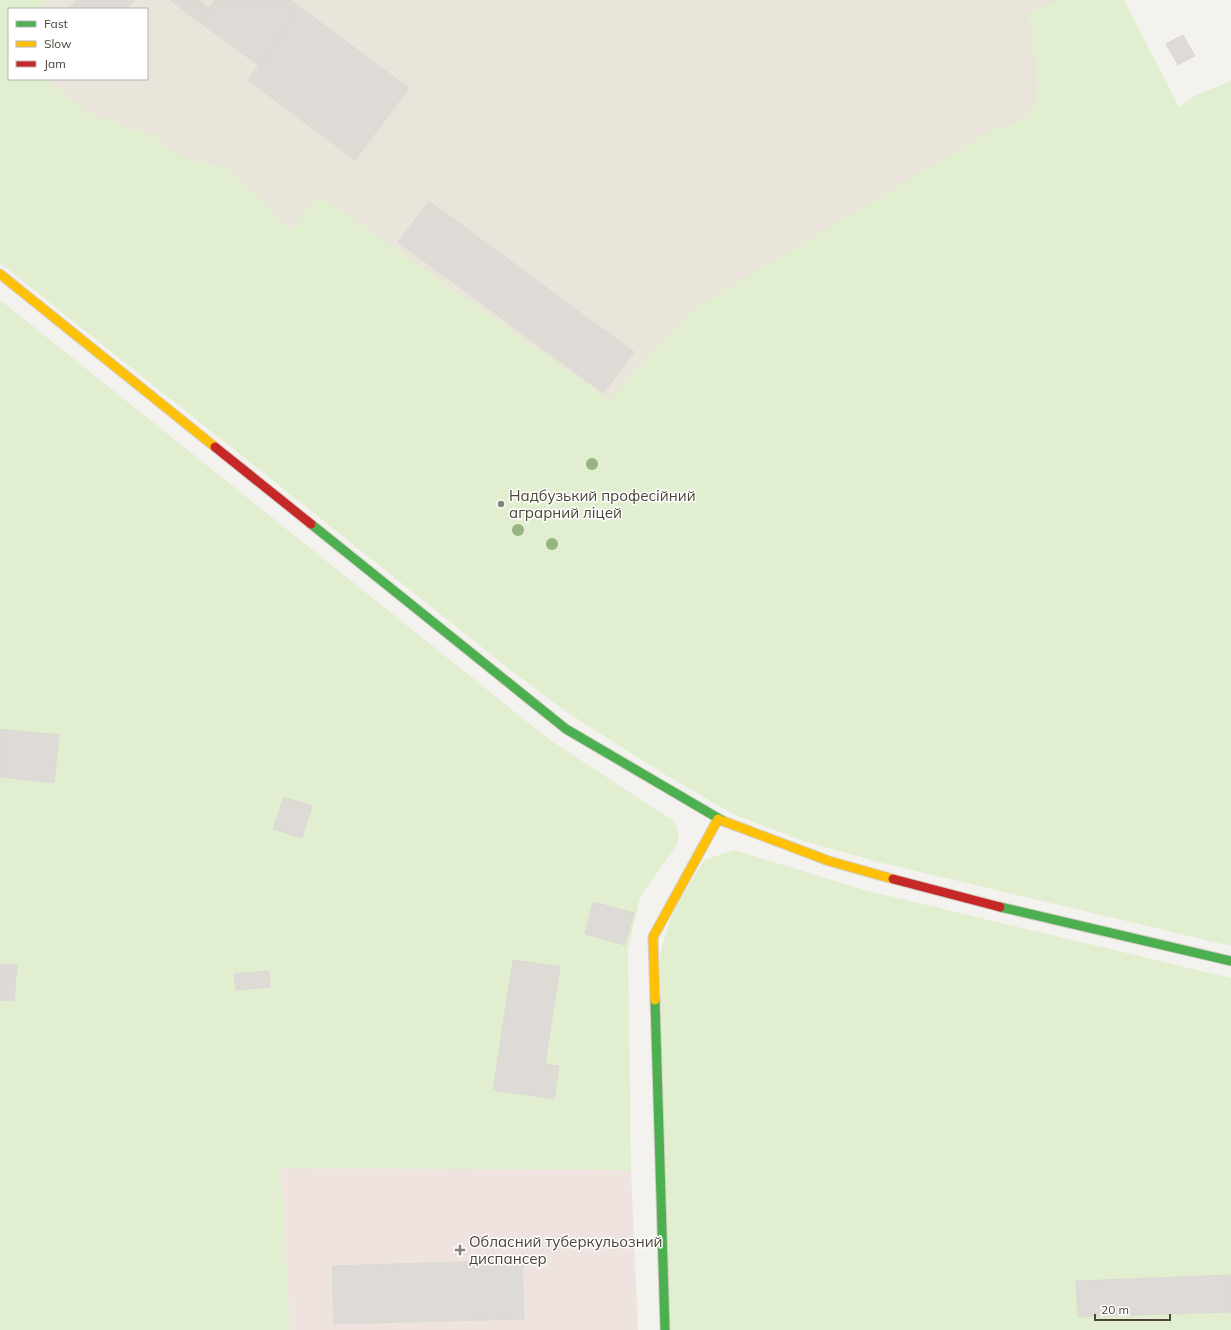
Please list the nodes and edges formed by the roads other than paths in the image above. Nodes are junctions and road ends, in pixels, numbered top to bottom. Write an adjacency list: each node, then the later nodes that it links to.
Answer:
1 (0, 274): 2 (main road)
2 (718, 819): 3 (main road); 4 (main road)
3 (1231, 960)
4 (665, 1330)

